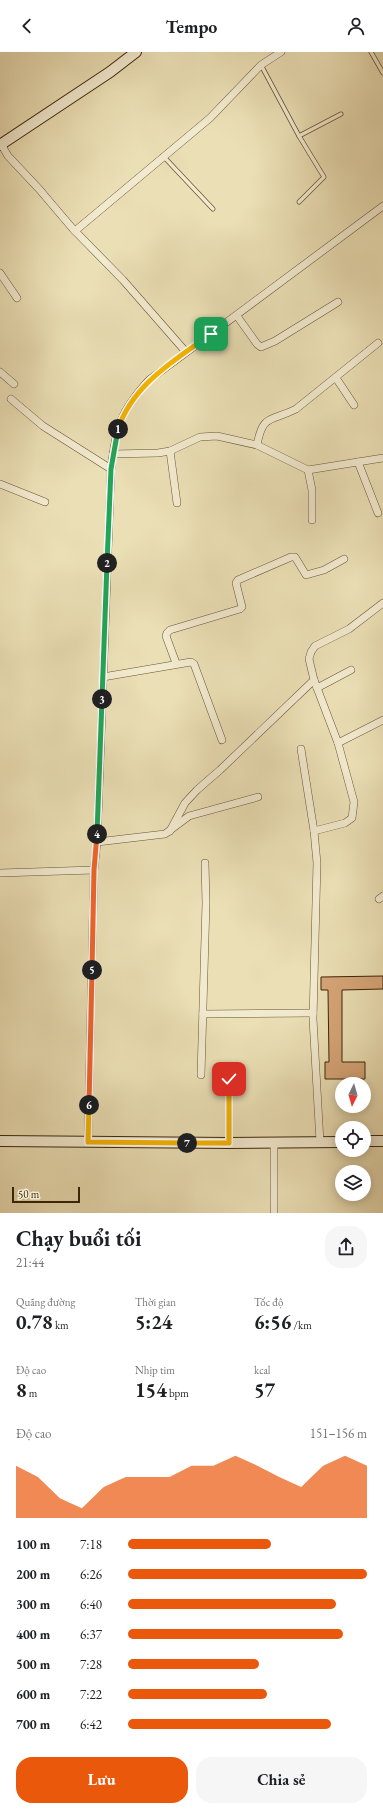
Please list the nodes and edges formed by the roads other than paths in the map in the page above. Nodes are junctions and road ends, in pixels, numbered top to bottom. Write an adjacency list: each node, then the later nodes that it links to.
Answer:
1 (136, 52): 8 (street)
2 (281, 52): 4 (street)
3 (371, 52): 5 (lane)
4 (261, 65): 7 (lane); 9 (street)
5 (383, 73)
6 (341, 114): 7 (lane)
7 (299, 136): 10 (lane)
8 (0, 144): 13 (street)
9 (164, 157): 12 (lane); 13 (street)
10 (299, 202)
11 (383, 206): 17 (street)
12 (213, 209)
13 (75, 231): 19 (street)
14 (0, 273): 15 (street)
15 (17, 298)
16 (338, 302): 17 (street)
17 (237, 316): 19 (street)
18 (378, 343): 21 (street)
19 (186, 352): 27 (street)
20 (0, 372): 22 (street)
21 (336, 378): 24 (street); 25 (street)
22 (14, 384)
23 (11, 399): 30 (street)
24 (354, 405)
25 (257, 445): 26 (street); 31 (street)
26 (170, 451): 27 (street); 34 (street)
27 (113, 454): 30 (street)
28 (383, 458): 29 (street)
29 (358, 462): 31 (street); 35 (street)
30 (111, 469): 41 (street)
31 (308, 470): 36 (street)
32 (0, 484): 33 (street)
33 (45, 502)
34 (177, 504)
35 (378, 513)
36 (312, 520)
37 (344, 560): 39 (street)
38 (383, 603): 42 (street)
39 (176, 663): 41 (street); 45 (street)
40 (351, 670): 43 (street)
41 (103, 677): 51 (street)
42 (314, 680): 43 (street); 49 (street)
43 (317, 688): 46 (street)
44 (383, 720): 46 (street)
45 (222, 740)
46 (338, 743): 50 (street)
47 (301, 749): 50 (street)
48 (258, 797): 49 (street)
49 (170, 831): 51 (street)
50 (314, 831): 55 (street)
51 (97, 842): 53 (street)
52 (205, 863): 56 (street)
53 (94, 870): 54 (street); 62 (street)
54 (0, 872)
55 (313, 1013): 56 (street); 63 (street)
56 (203, 1014): 57 (street)
57 (201, 1075)
58 (229, 1079): 65 (lane)
59 (0, 1141): 62 (street)
60 (371, 1141): 61 (street)
61 (383, 1141)
62 (88, 1142): 65 (street)
63 (320, 1142): 64 (street); 66 (street)
64 (335, 1142)
65 (229, 1143): 66 (street)
66 (274, 1143): 67 (street)
67 (274, 1213)

